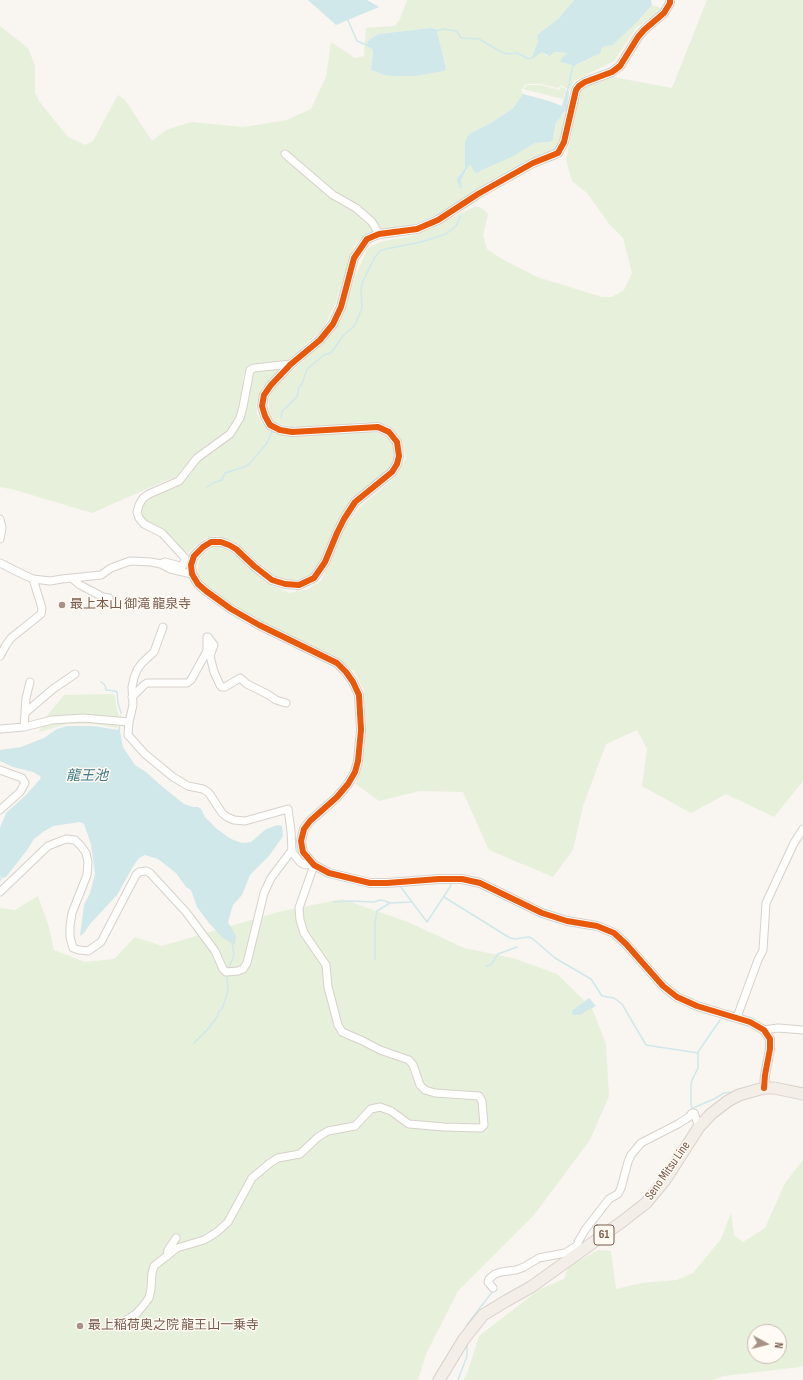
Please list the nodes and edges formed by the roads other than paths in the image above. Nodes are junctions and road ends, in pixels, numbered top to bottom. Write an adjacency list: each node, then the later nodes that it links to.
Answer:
1 (670, 0): 3 (street)
2 (285, 154): 3 (street)
3 (379, 234): 4 (street)
4 (291, 364): 8 (street); 9 (street)
5 (0, 519): 6 (street)
6 (0, 539)
7 (0, 563): 10 (street)
8 (160, 564): 9 (street); 11 (street)
9 (192, 574): 27 (street)
10 (33, 579): 11 (street); 14 (street)
11 (73, 579): 12 (street)
12 (110, 598)
13 (162, 627): 17 (street)
14 (0, 656)
15 (75, 674): 19 (street)
16 (30, 682): 19 (street)
17 (132, 697): 18 (street); 20 (street)
18 (286, 703)
19 (25, 713): 21 (street)
20 (123, 721): 21 (street); 26 (street)
21 (24, 727): 22 (street)
22 (0, 729)
23 (0, 770): 24 (street)
24 (0, 810)
25 (803, 829): 29 (street)
26 (292, 850): 27 (street); 28 (street)
27 (312, 864): 29 (street); 37 (street)
28 (0, 892)
29 (737, 1017): 30 (street)
30 (764, 1030): 31 (street); 32 (street)
31 (803, 1030)
32 (764, 1088): 33 (main road, Seno Mitsu Line / 61); 34 (main road, Seno Mitsu Line / 61)
33 (803, 1094)
34 (699, 1127): 36 (main road, Seno Mitsu Line / 61); 36 (street)
35 (176, 1238): 37 (street)
36 (579, 1249): 38 (street); 40 (main road, Seno Mitsu Line / 61)
37 (167, 1256): 39 (street)
38 (493, 1288)
39 (116, 1323)
40 (439, 1380)

